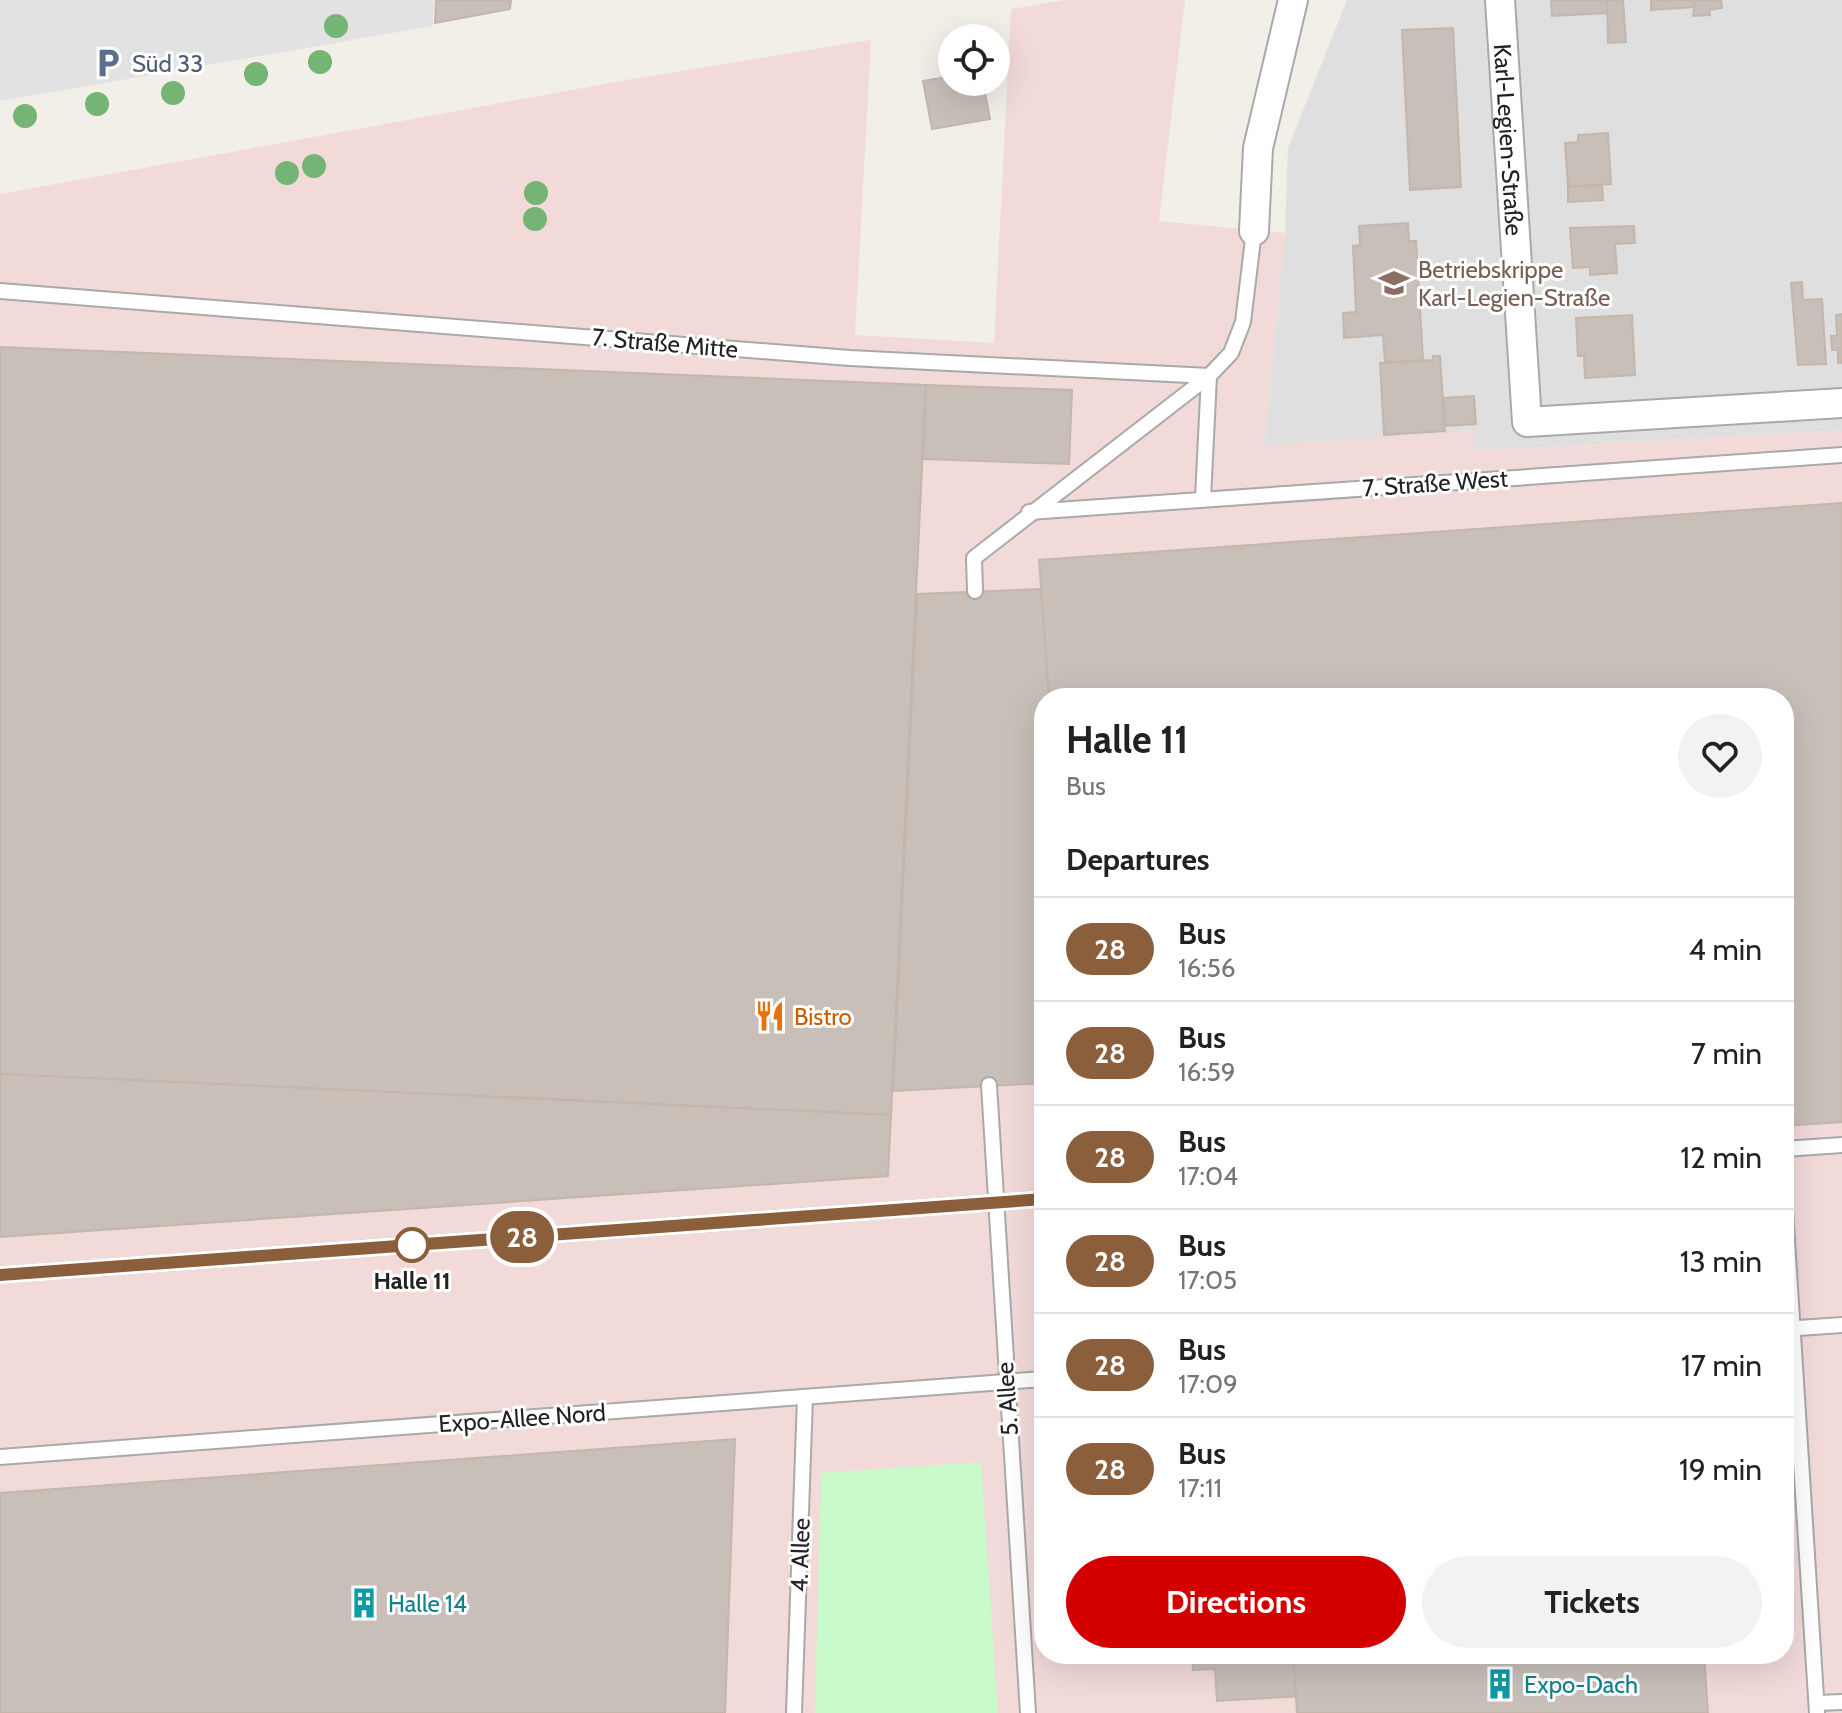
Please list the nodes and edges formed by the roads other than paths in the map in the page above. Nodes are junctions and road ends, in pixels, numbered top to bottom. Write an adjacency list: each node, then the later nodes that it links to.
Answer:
1 (1293, 0): 3 (street)
2 (1500, 0): 6 (street, Karl-Legien-Straße)
3 (1254, 231): 5 (lane)
4 (0, 291): 5 (lane, 7. Straße Mitte)
5 (1209, 376): 8 (lane); 9 (lane)
6 (1842, 403)
7 (1842, 455): 8 (lane, 7. Straße West)
8 (1203, 498): 9 (lane, 7. Straße West)
9 (1029, 512): 10 (lane)
10 (975, 591)
11 (989, 1085): 15 (lane, 5. Allee)
12 (1842, 1145): 13 (lane)
13 (1794, 1148)
14 (1034, 1200): 15 (lane)
15 (995, 1202): 16 (lane); 20 (lane, 5. Allee)
16 (0, 1275)
17 (1842, 1325): 18 (lane)
18 (1794, 1328)
19 (1034, 1380): 20 (lane, Expo-Allee Nord)
20 (1005, 1382): 22 (lane, Expo-Allee Nord); 27 (lane, 5. Allee)
21 (1794, 1396): 25 (lane)
22 (805, 1397): 23 (lane, Expo-Allee Nord); 26 (lane, 4. Allee)
23 (0, 1457)
24 (1842, 1702): 25 (lane)
25 (1817, 1708)
26 (794, 1713)
27 (1028, 1713)

